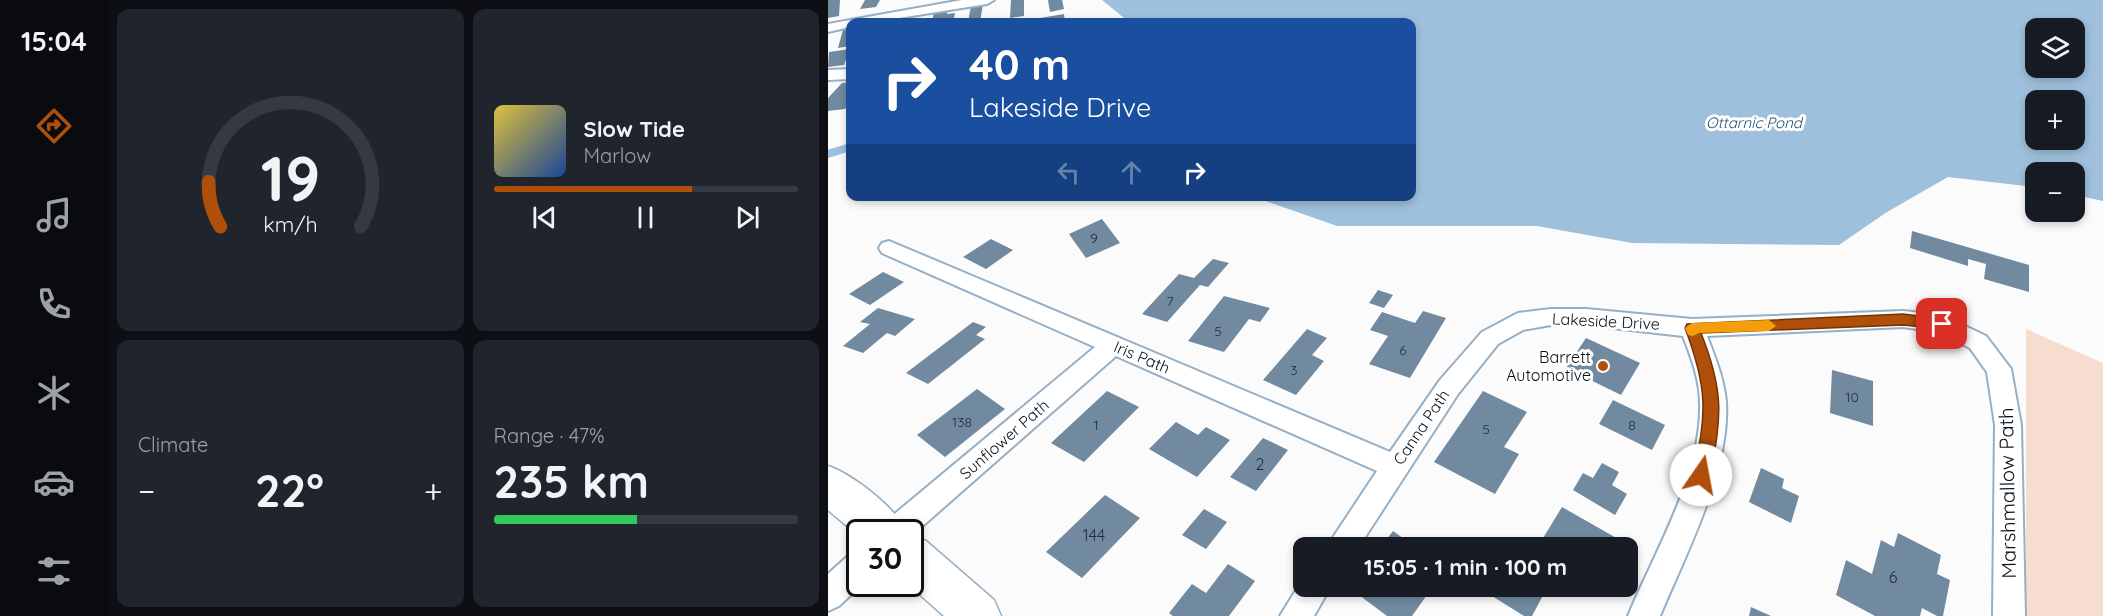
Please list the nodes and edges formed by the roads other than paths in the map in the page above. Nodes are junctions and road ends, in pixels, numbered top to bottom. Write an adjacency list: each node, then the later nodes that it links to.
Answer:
1 (987, 0): 2 (street)
2 (881, 18)
3 (846, 24): 4 (street)
4 (828, 28)
5 (846, 74): 6 (street)
6 (828, 75)
7 (889, 248): 11 (street, Iris Path)
8 (1518, 322): 9 (street, Lakeside Drive); 12 (street, Canna Path)
9 (1692, 328): 10 (street, Lakeside Drive); 23 (street)
10 (1978, 342): 24 (street, Marshmallow Path)
11 (1113, 345): 12 (street, Iris Path); 15 (street, Sunflower Path)
12 (1394, 466): 16 (street, Canna Path)
13 (828, 484): 14 (main road)
14 (870, 519)
15 (910, 519)
16 (1348, 537)
17 (924, 568): 21 (main road)
18 (846, 578): 19 (street)
19 (828, 595)
20 (1309, 597): 22 (street)
21 (978, 616)
22 (1296, 616)
23 (1644, 616)
24 (2009, 616)

